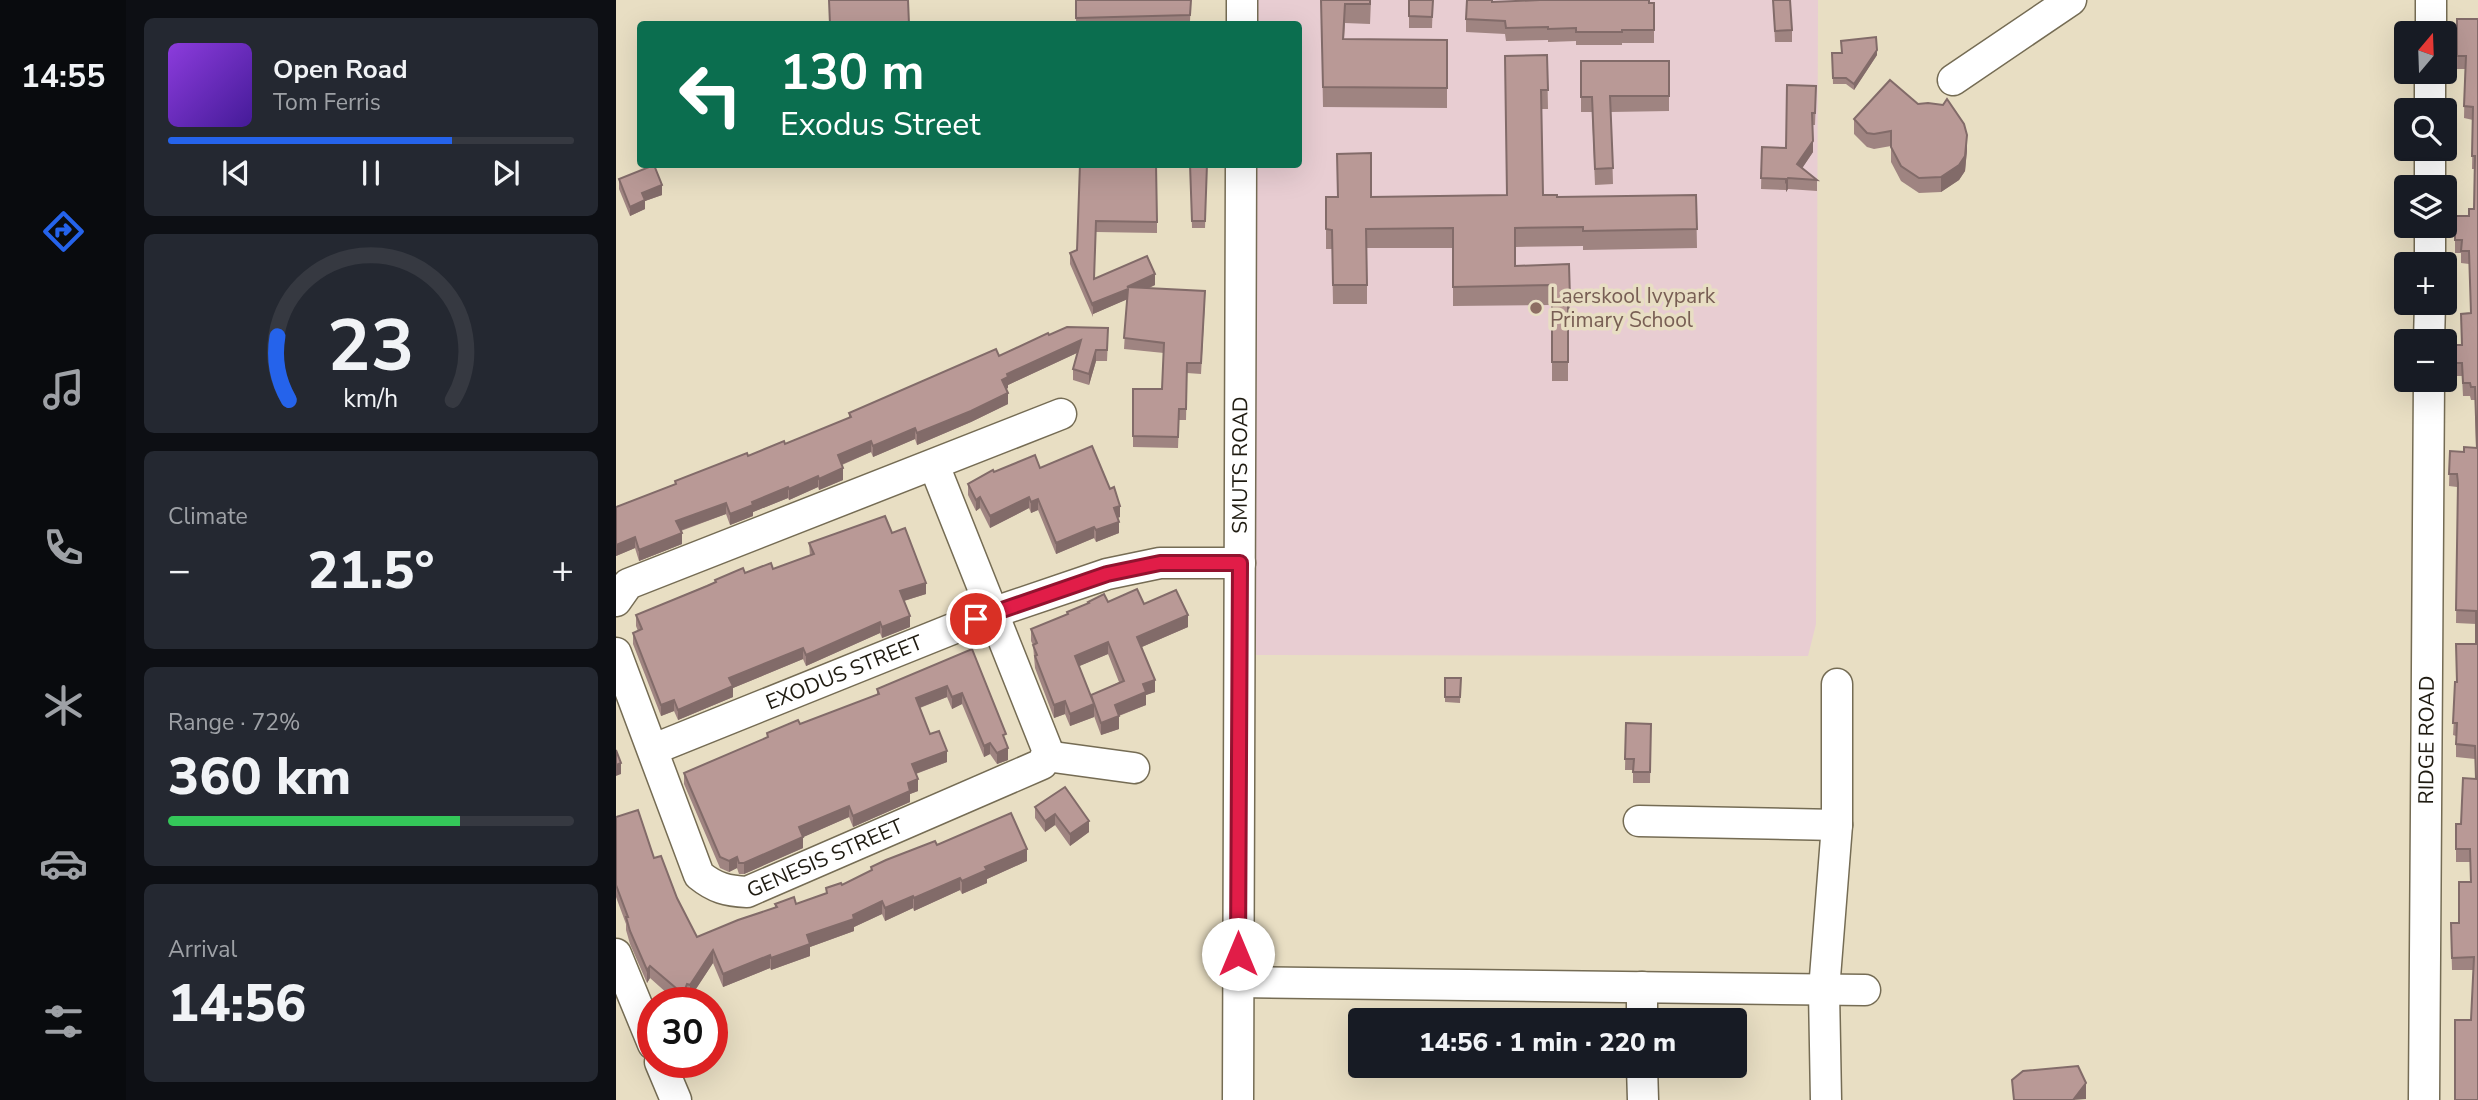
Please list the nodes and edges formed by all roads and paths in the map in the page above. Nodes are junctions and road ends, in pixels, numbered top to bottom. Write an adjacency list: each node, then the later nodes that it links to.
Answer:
1 (1242, 0): 4 (street)
2 (2071, 0): 6 (street)
3 (2431, 0): 5 (street)
4 (1242, 21)
5 (2431, 21)
6 (1953, 80)
7 (1241, 168): 11 (street, SMUTS ROAD)
8 (2429, 392): 34 (street, RIDGE ROAD)
9 (1061, 414): 10 (street)
10 (934, 466): 12 (street); 13 (street)
11 (1240, 563): 13 (street, EXODUS STREET); 22 (street, SMUTS ROAD)
12 (616, 601)
13 (992, 613): 16 (street, EXODUS STREET); 17 (street)
14 (616, 653): 16 (street, GENESIS STREET)
15 (1837, 684): 20 (street)
16 (653, 750): 17 (street, GENESIS STREET)
17 (1046, 756): 18 (street)
18 (1134, 768)
19 (1639, 821): 20 (street)
20 (1837, 825): 24 (street)
21 (616, 954): 26 (street)
22 (1238, 982): 23 (street); 31 (street, SMUTS ROAD)
23 (1642, 987): 24 (street); 27 (street)
24 (1824, 990): 25 (street); 33 (street)
25 (1865, 990)
26 (637, 1005)
27 (1642, 1008)
28 (667, 1078): 30 (street)
29 (1642, 1078): 32 (street)
30 (676, 1100)
31 (1238, 1100)
32 (1643, 1100)
33 (1826, 1100)
34 (2424, 1100)

